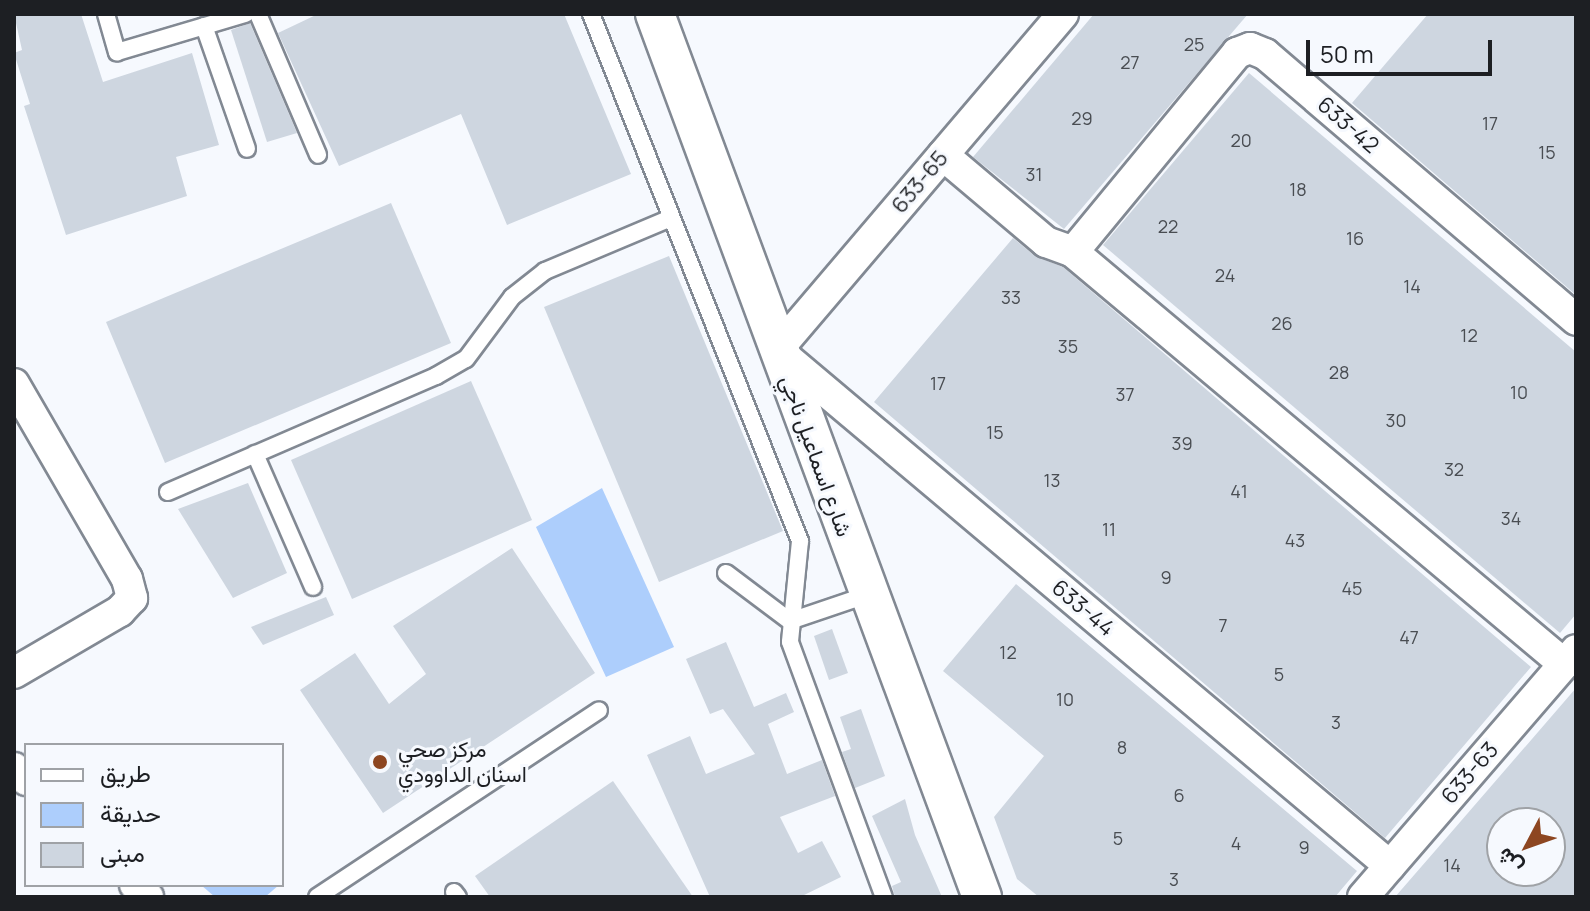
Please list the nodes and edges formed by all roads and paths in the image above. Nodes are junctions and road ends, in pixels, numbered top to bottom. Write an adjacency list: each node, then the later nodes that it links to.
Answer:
1 (106, 14): 7 (lane)
2 (245, 14): 7 (lane)
3 (258, 14): 9 (lane)
4 (591, 14): 11 (lane)
5 (655, 14): 14 (street, شارع اسماعيل ناجي)
6 (1063, 14): 10 (street, 633-65)
7 (204, 26): 8 (lane)
8 (247, 149)
9 (318, 155)
10 (943, 155): 12 (street); 14 (street, 633-65)
11 (669, 219): 16 (lane); 21 (lane)
12 (1073, 252): 13 (street, 633-42); 22 (street)
13 (1576, 320)
14 (777, 350): 20 (street, شارع اسماعيل ناجي); 25 (street, 633-44)
15 (19, 404): 23 (street)
16 (255, 454): 17 (lane); 19 (lane)
17 (168, 492)
18 (726, 573): 21 (lane)
19 (313, 587)
20 (867, 595): 21 (lane); 28 (street, شارع اسماعيل ناجي)
21 (790, 621): 27 (lane)
22 (1570, 657): 25 (street, 633-63)
23 (14, 673)
24 (599, 710): 26 (lane)
25 (1390, 866): 29 (street, 633-63)
26 (317, 897)
27 (884, 897)
28 (982, 897)
29 (1363, 897)

